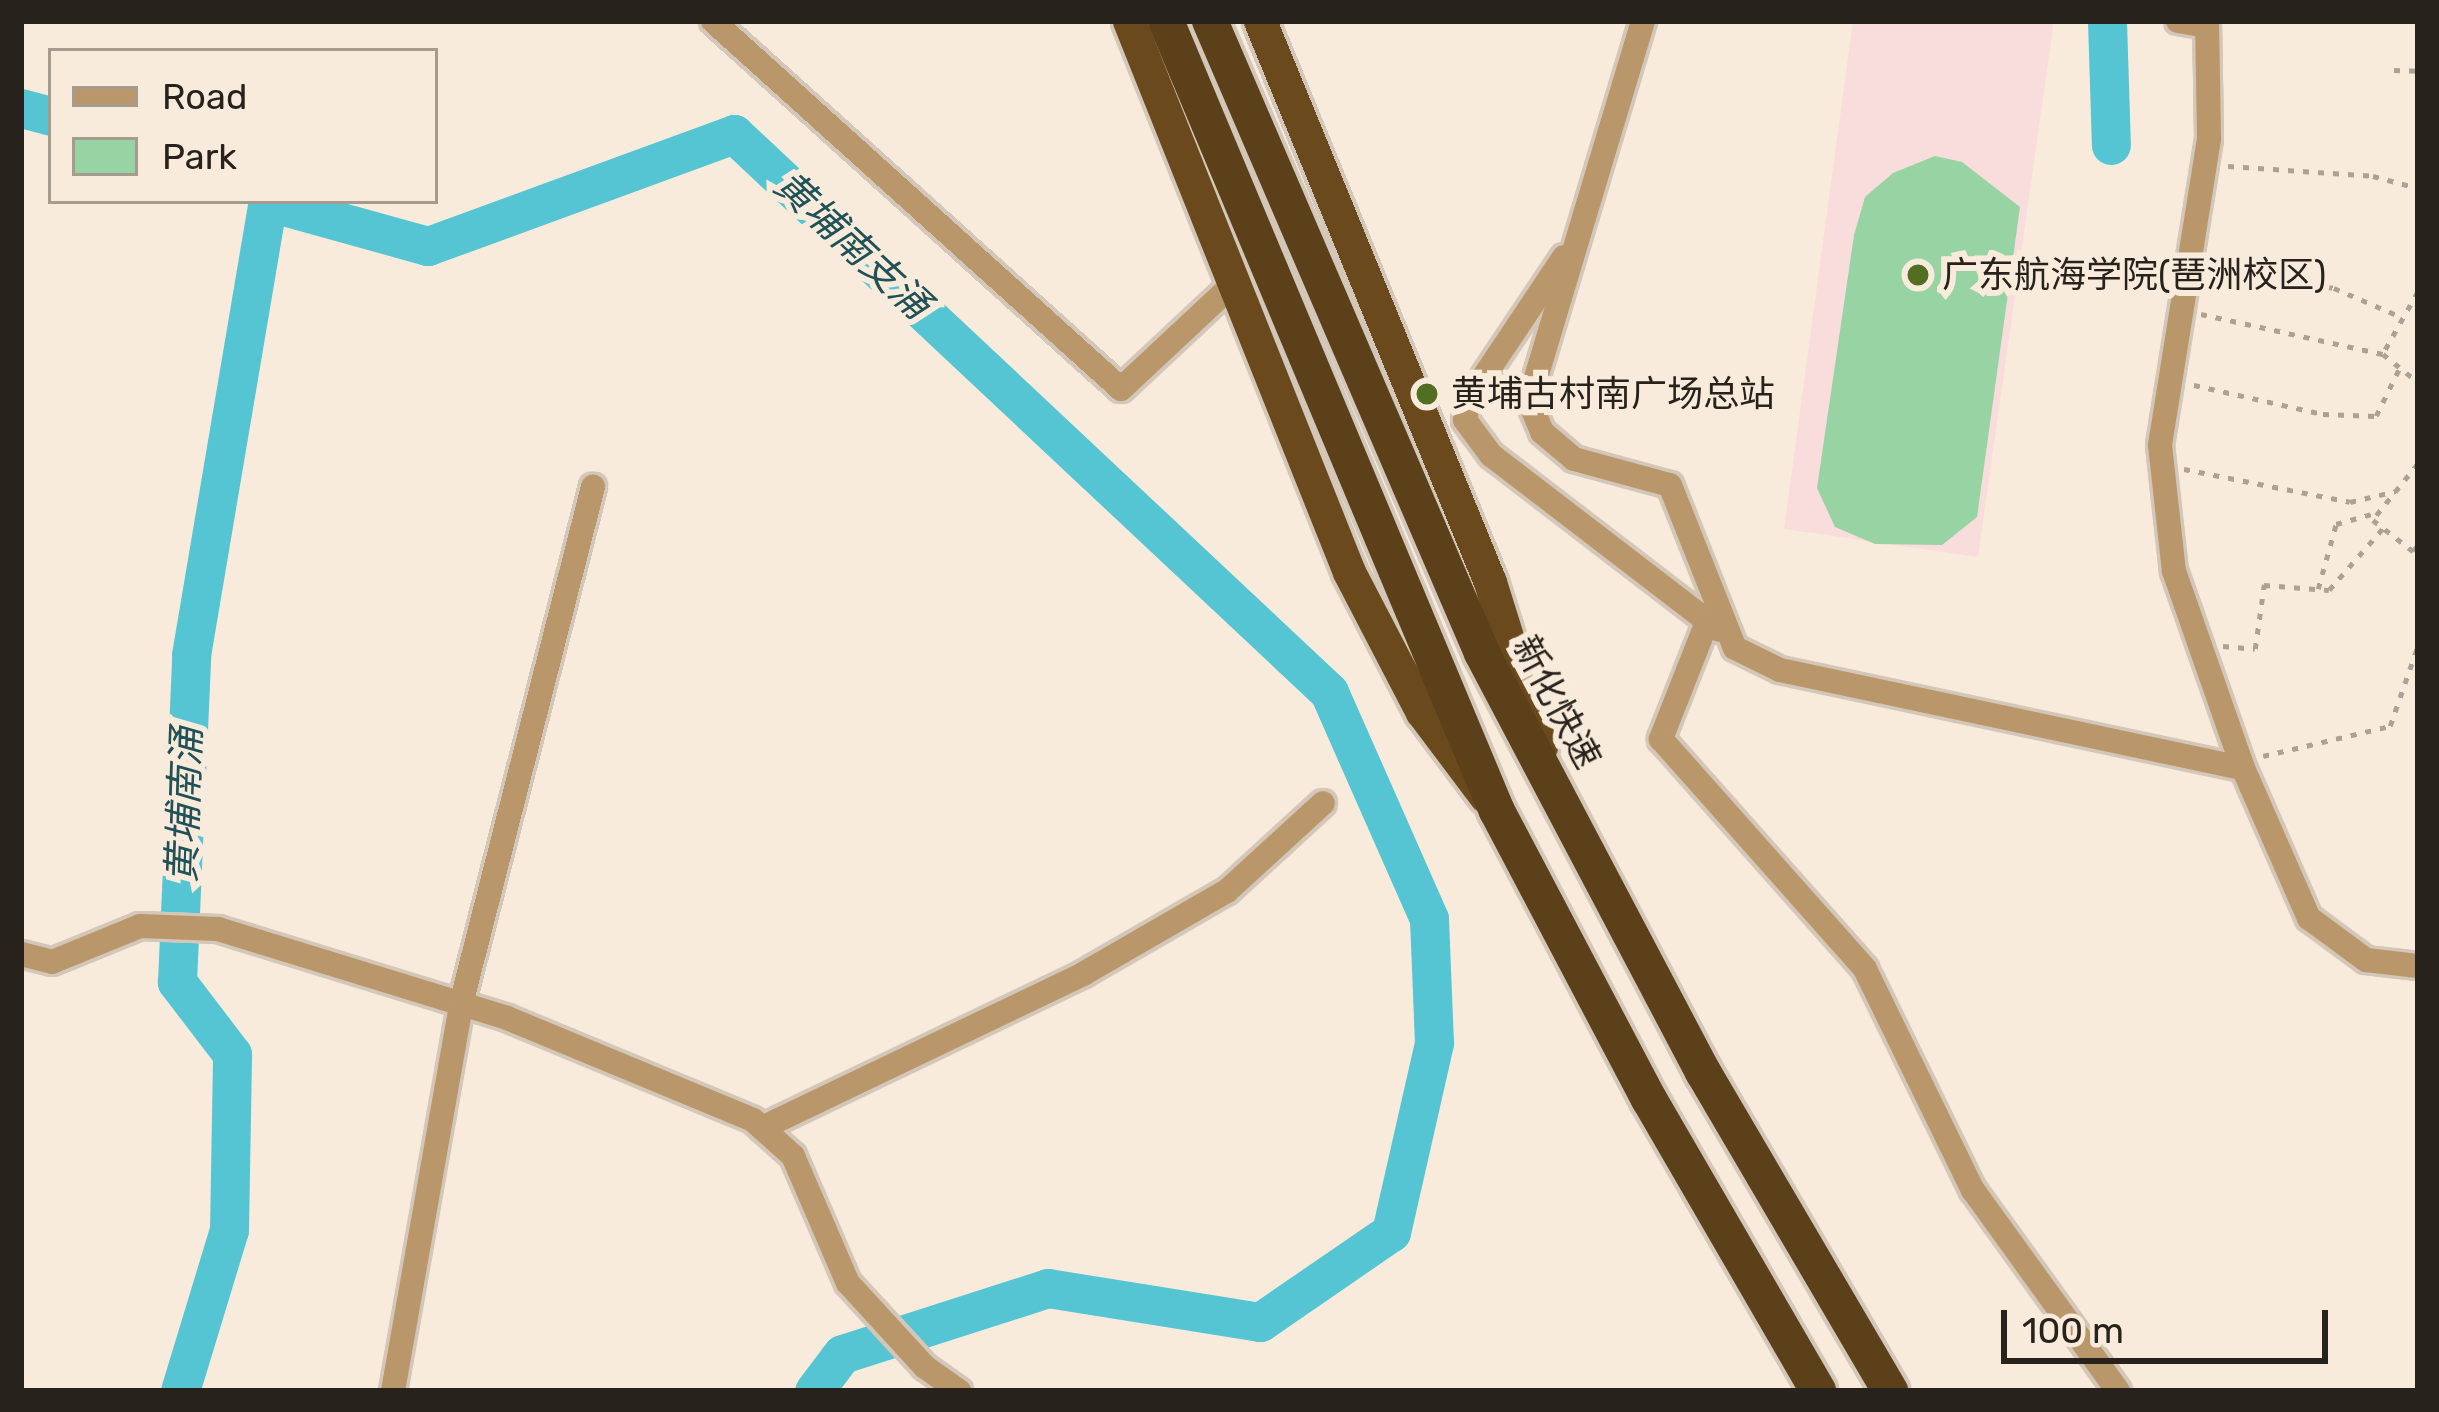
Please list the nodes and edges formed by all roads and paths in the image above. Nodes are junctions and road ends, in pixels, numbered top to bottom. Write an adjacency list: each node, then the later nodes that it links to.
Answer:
1 (713, 21): 15 (street)
2 (1130, 21): 15 (highway)
3 (1166, 21): 38 (highway)
4 (1210, 21): 36 (highway, 新化快速)
5 (1260, 21): 36 (highway)
6 (1643, 21): 13 (street)
7 (2178, 21): 8 (street)
8 (2207, 23): 11 (street)
9 (2394, 70): 10 (path)
10 (2418, 71)
11 (2205, 165): 12 (path); 14 (street)
12 (2418, 188)
13 (1579, 235): 31 (street); 32 (street)
14 (2187, 264): 17 (street); 18 (path)
15 (1232, 285): 38 (highway)
16 (2418, 292): 18 (path)
17 (2178, 309): 19 (path); 21 (street)
18 (2399, 316): 19 (path)
19 (2383, 354): 20 (path)
20 (2400, 368): 21 (path); 22 (path)
21 (2166, 379): 23 (street)
22 (2418, 382)
23 (2161, 465): 26 (path); 33 (street)
24 (2417, 468): 26 (path)
25 (593, 487): 41 (street)
26 (2396, 491): 27 (path)
27 (2379, 512): 28 (path); 30 (path)
28 (2383, 528): 29 (path); 30 (path)
29 (2416, 550)
30 (2318, 589): 33 (path)
31 (1707, 622): 32 (street); 47 (street)
32 (1731, 638): 35 (street)
33 (2200, 644): 35 (street)
34 (2418, 645): 35 (path)
35 (2242, 765): 40 (street)
36 (1549, 776): 46 (highway, 新化快速)
37 (1323, 803): 42 (street)
38 (1496, 811): 45 (highway)
39 (21, 954): 41 (street)
40 (2418, 966)
41 (461, 1004): 42 (street); 43 (street)
42 (762, 1128): 44 (street)
43 (393, 1391)
44 (959, 1391)
45 (1818, 1391)
46 (1890, 1391)
47 (2118, 1391)

